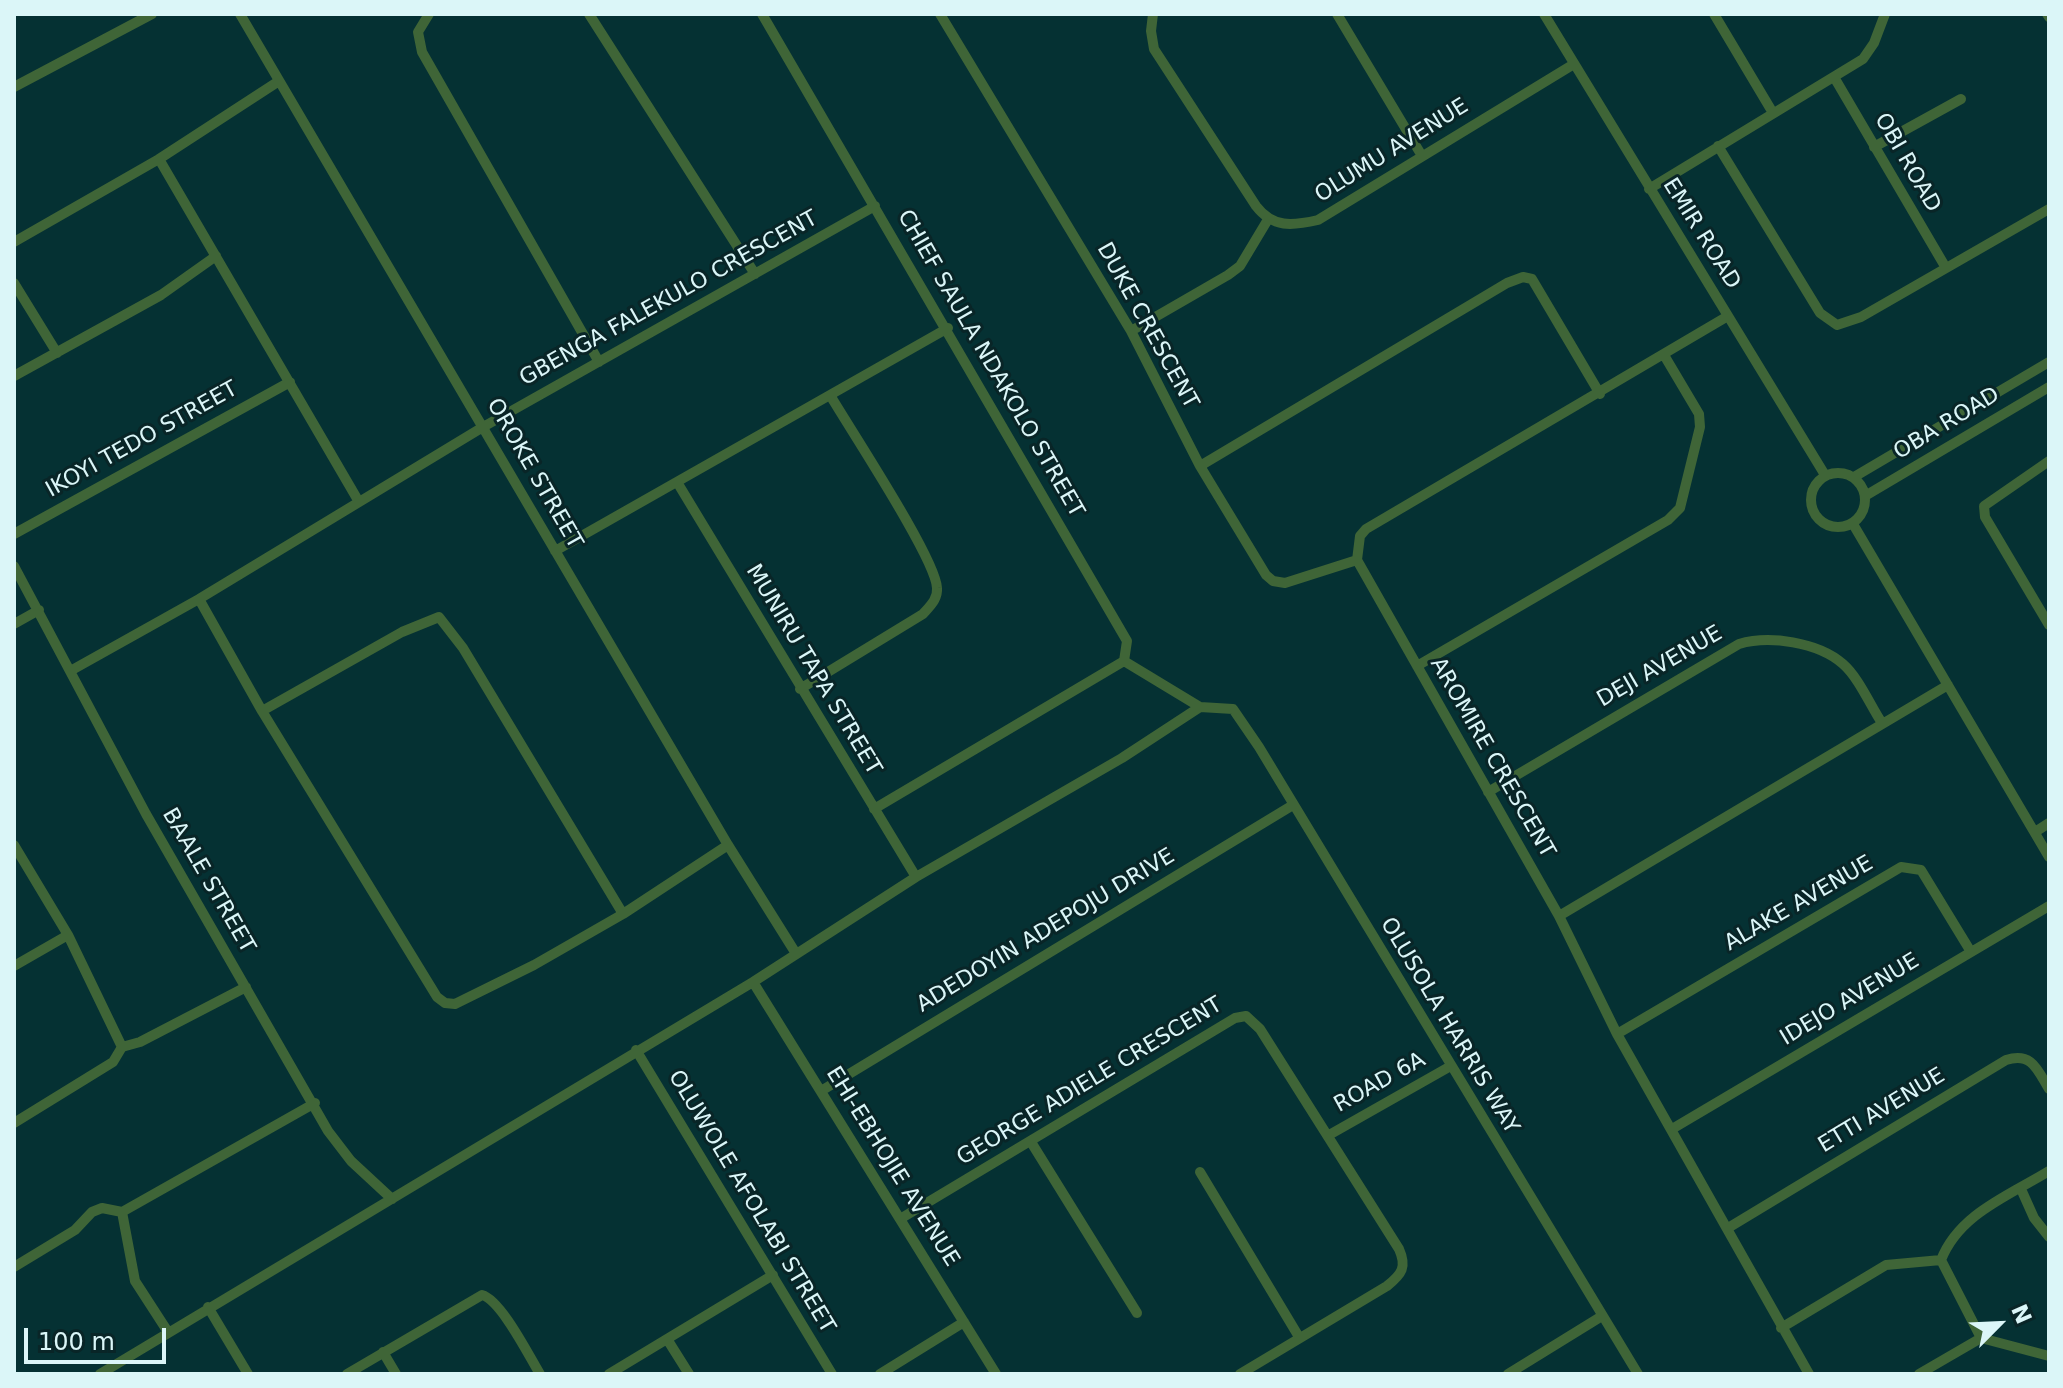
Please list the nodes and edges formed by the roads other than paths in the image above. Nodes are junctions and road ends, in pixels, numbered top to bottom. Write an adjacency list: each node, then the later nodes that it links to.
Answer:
1 (152, 14): 15 (street)
2 (240, 14): 14 (street, OROKE STREET)
3 (429, 14): 36 (street)
4 (589, 14): 29 (street)
5 (762, 14): 23 (street, CHIEF SAULA NDAKOLO STREET)
6 (940, 14): 33 (street, DUKE CRESCENT)
7 (1153, 14): 25 (street)
8 (1337, 14): 20 (street)
9 (1544, 14): 12 (street, EMIR ROAD)
10 (1714, 14): 17 (street)
11 (1885, 14): 13 (street)
12 (1574, 64): 20 (street, OLUMU AVENUE); 22 (street, EMIR ROAD)
13 (1834, 77): 17 (street); 19 (street, OBI ROAD)
14 (279, 81): 21 (street); 43 (street, OROKE STREET)
15 (14, 87)
16 (1961, 99): 19 (street)
17 (1773, 113): 18 (street)
18 (1718, 146): 22 (street); 28 (street)
19 (1874, 147): 28 (street, OBI ROAD)
20 (1422, 156): 25 (street, OLUMU AVENUE)
21 (159, 159): 26 (street); 27 (street)
22 (1649, 189): 31 (street, EMIR ROAD)
23 (875, 206): 29 (street, GBENGA FALEKULO CRESCENT); 32 (street, CHIEF SAULA NDAKOLO STREET)
24 (2049, 209): 28 (street)
25 (1267, 221): 33 (street)
26 (14, 242)
27 (216, 256): 34 (street); 39 (street)
28 (1946, 268)
29 (755, 274): 36 (street, GBENGA FALEKULO CRESCENT)
30 (14, 283): 34 (street)
31 (1728, 316): 35 (street); 46 (street, EMIR ROAD)
32 (948, 328): 42 (street); 60 (street, CHIEF SAULA NDAKOLO STREET)
33 (1131, 331): 45 (street, DUKE CRESCENT)
34 (57, 353): 38 (street)
35 (1664, 355): 41 (street); 61 (street)
36 (599, 362): 43 (street, GBENGA FALEKULO CRESCENT)
37 (2049, 364): 47 (street)
38 (14, 376)
39 (290, 382): 50 (street); 52 (street, IKOYI TEDO STREET)
40 (2049, 387): 49 (street, OBA ROAD)
41 (1600, 394): 45 (street); 54 (street)
42 (830, 395): 48 (street); 64 (street)
43 (483, 427): 50 (street, GBENGA FALEKULO CRESCENT); 53 (street, OROKE STREET)
44 (2049, 461): 59 (street)
45 (1200, 466): 54 (street, DUKE CRESCENT)
46 (1825, 475): 47 (street); 51 (street)
47 (1854, 477): 49 (street)
48 (677, 482): 53 (street); 64 (street, MUNIRU TAPA STREET)
49 (1865, 496): 51 (street)
50 (359, 502): 56 (street, GBENGA FALEKULO CRESCENT)
51 (1853, 524): 63 (street)
52 (14, 534)
53 (555, 551): 74 (street, OROKE STREET)
54 (1357, 560): 61 (street, AROMIRE CRESCENT)
55 (14, 566): 57 (street, BAALE STREET)
56 (199, 599): 62 (street, GBENGA FALEKULO CRESCENT); 66 (street)
57 (39, 610): 58 (street); 62 (street, BAALE STREET)
58 (14, 624)
59 (2049, 625)
60 (1124, 661): 65 (street); 70 (street)
61 (1417, 666): 68 (street, AROMIRE CRESCENT)
62 (72, 670): 85 (street, BAALE STREET)
63 (1948, 685): 67 (street); 72 (street)
64 (800, 689): 70 (street, MUNIRU TAPA STREET)
65 (1200, 707): 69 (street, OLUSOLA HARRIS WAY); 76 (street)
66 (262, 711): 78 (street); 78 (street)
67 (1882, 723): 68 (street, DEJI AVENUE); 79 (street)
68 (1488, 792): 79 (street, AROMIRE CRESCENT)
69 (1293, 805): 89 (street, OLUSOLA HARRIS WAY); 91 (street, ADEDOYIN ADEPOJU DRIVE)
70 (874, 809): 76 (street, MUNIRU TAPA STREET)
71 (2049, 823): 72 (street)
72 (2035, 832): 75 (street)
73 (14, 845): 80 (street)
74 (728, 845): 78 (street); 81 (street, OROKE STREET)
75 (2049, 857)
76 (916, 877): 81 (street)
77 (2049, 906): 82 (street, IDEJO AVENUE)
78 (623, 914)
79 (1559, 916): 86 (street, AROMIRE CRESCENT)
80 (68, 935): 83 (street); 87 (street)
81 (795, 952): 84 (street)
82 (1971, 952): 86 (street, ALAKE AVENUE); 94 (street, IDEJO AVENUE)
83 (14, 966)
84 (753, 982): 88 (street); 91 (street, EHI-EBHOJIE AVENUE)
85 (246, 987): 87 (street); 92 (street, BAALE STREET)
86 (1617, 1034): 94 (street, AROMIRE CRESCENT)
87 (122, 1047): 93 (street)
88 (636, 1050): 100 (street); 107 (street, OLUWOLE AFOLABI STREET)
89 (1449, 1067): 95 (street, ROAD 6A); 110 (street, OLUSOLA HARRIS WAY)
90 (2049, 1089): 103 (street, ETTI AVENUE)
91 (821, 1091): 102 (street, EHI-EBHOJIE AVENUE)
92 (315, 1103): 100 (street, BAALE STREET); 101 (street)
93 (14, 1123)
94 (1672, 1129): 103 (street, AROMIRE CRESCENT)
95 (1329, 1135): 96 (street, GEORGE ADIELE CRESCENT); 114 (street, GEORGE ADIELE CRESCENT)
96 (1031, 1142): 102 (street, GEORGE ADIELE CRESCENT); 109 (street)
97 (2049, 1171): 99 (street)
98 (1200, 1172): 114 (street)
99 (2021, 1189): 104 (street); 105 (street)
100 (392, 1199): 108 (street)
101 (122, 1212): 106 (street); 113 (street)
102 (900, 1219): 111 (street, EHI-EBHOJIE AVENUE)
103 (1728, 1228): 112 (street, AROMIRE CRESCENT)
104 (2049, 1237)
105 (1941, 1260): 112 (street); 115 (street)
106 (14, 1267)
107 (773, 1275): 116 (street); 127 (street, OLUWOLE AFOLABI STREET)
108 (208, 1307): 113 (street); 121 (street)
109 (1137, 1313)
110 (1602, 1316): 131 (street); 132 (street, OLUSOLA HARRIS WAY)
111 (964, 1322): 128 (street); 129 (street, EHI-EBHOJIE AVENUE)
112 (1781, 1328): 133 (street, AROMIRE CRESCENT)
113 (168, 1332): 120 (street)
114 (1299, 1337): 130 (street, GEORGE ADIELE CRESCENT)
115 (1981, 1338): 118 (street); 119 (street)
116 (667, 1339): 125 (street); 126 (street)
117 (383, 1352): 122 (street); 123 (street); 124 (street)
118 (2049, 1356)
119 (1931, 1371): 134 (street)
120 (100, 1374)
121 (248, 1374)
122 (347, 1374)
123 (396, 1374)
124 (540, 1374)
125 (609, 1374)
126 (689, 1374)
127 (832, 1374)
128 (880, 1374)
129 (996, 1374)
130 (1240, 1374)
131 (1508, 1374)
132 (1638, 1374)
133 (1809, 1374)
134 (1919, 1374)

